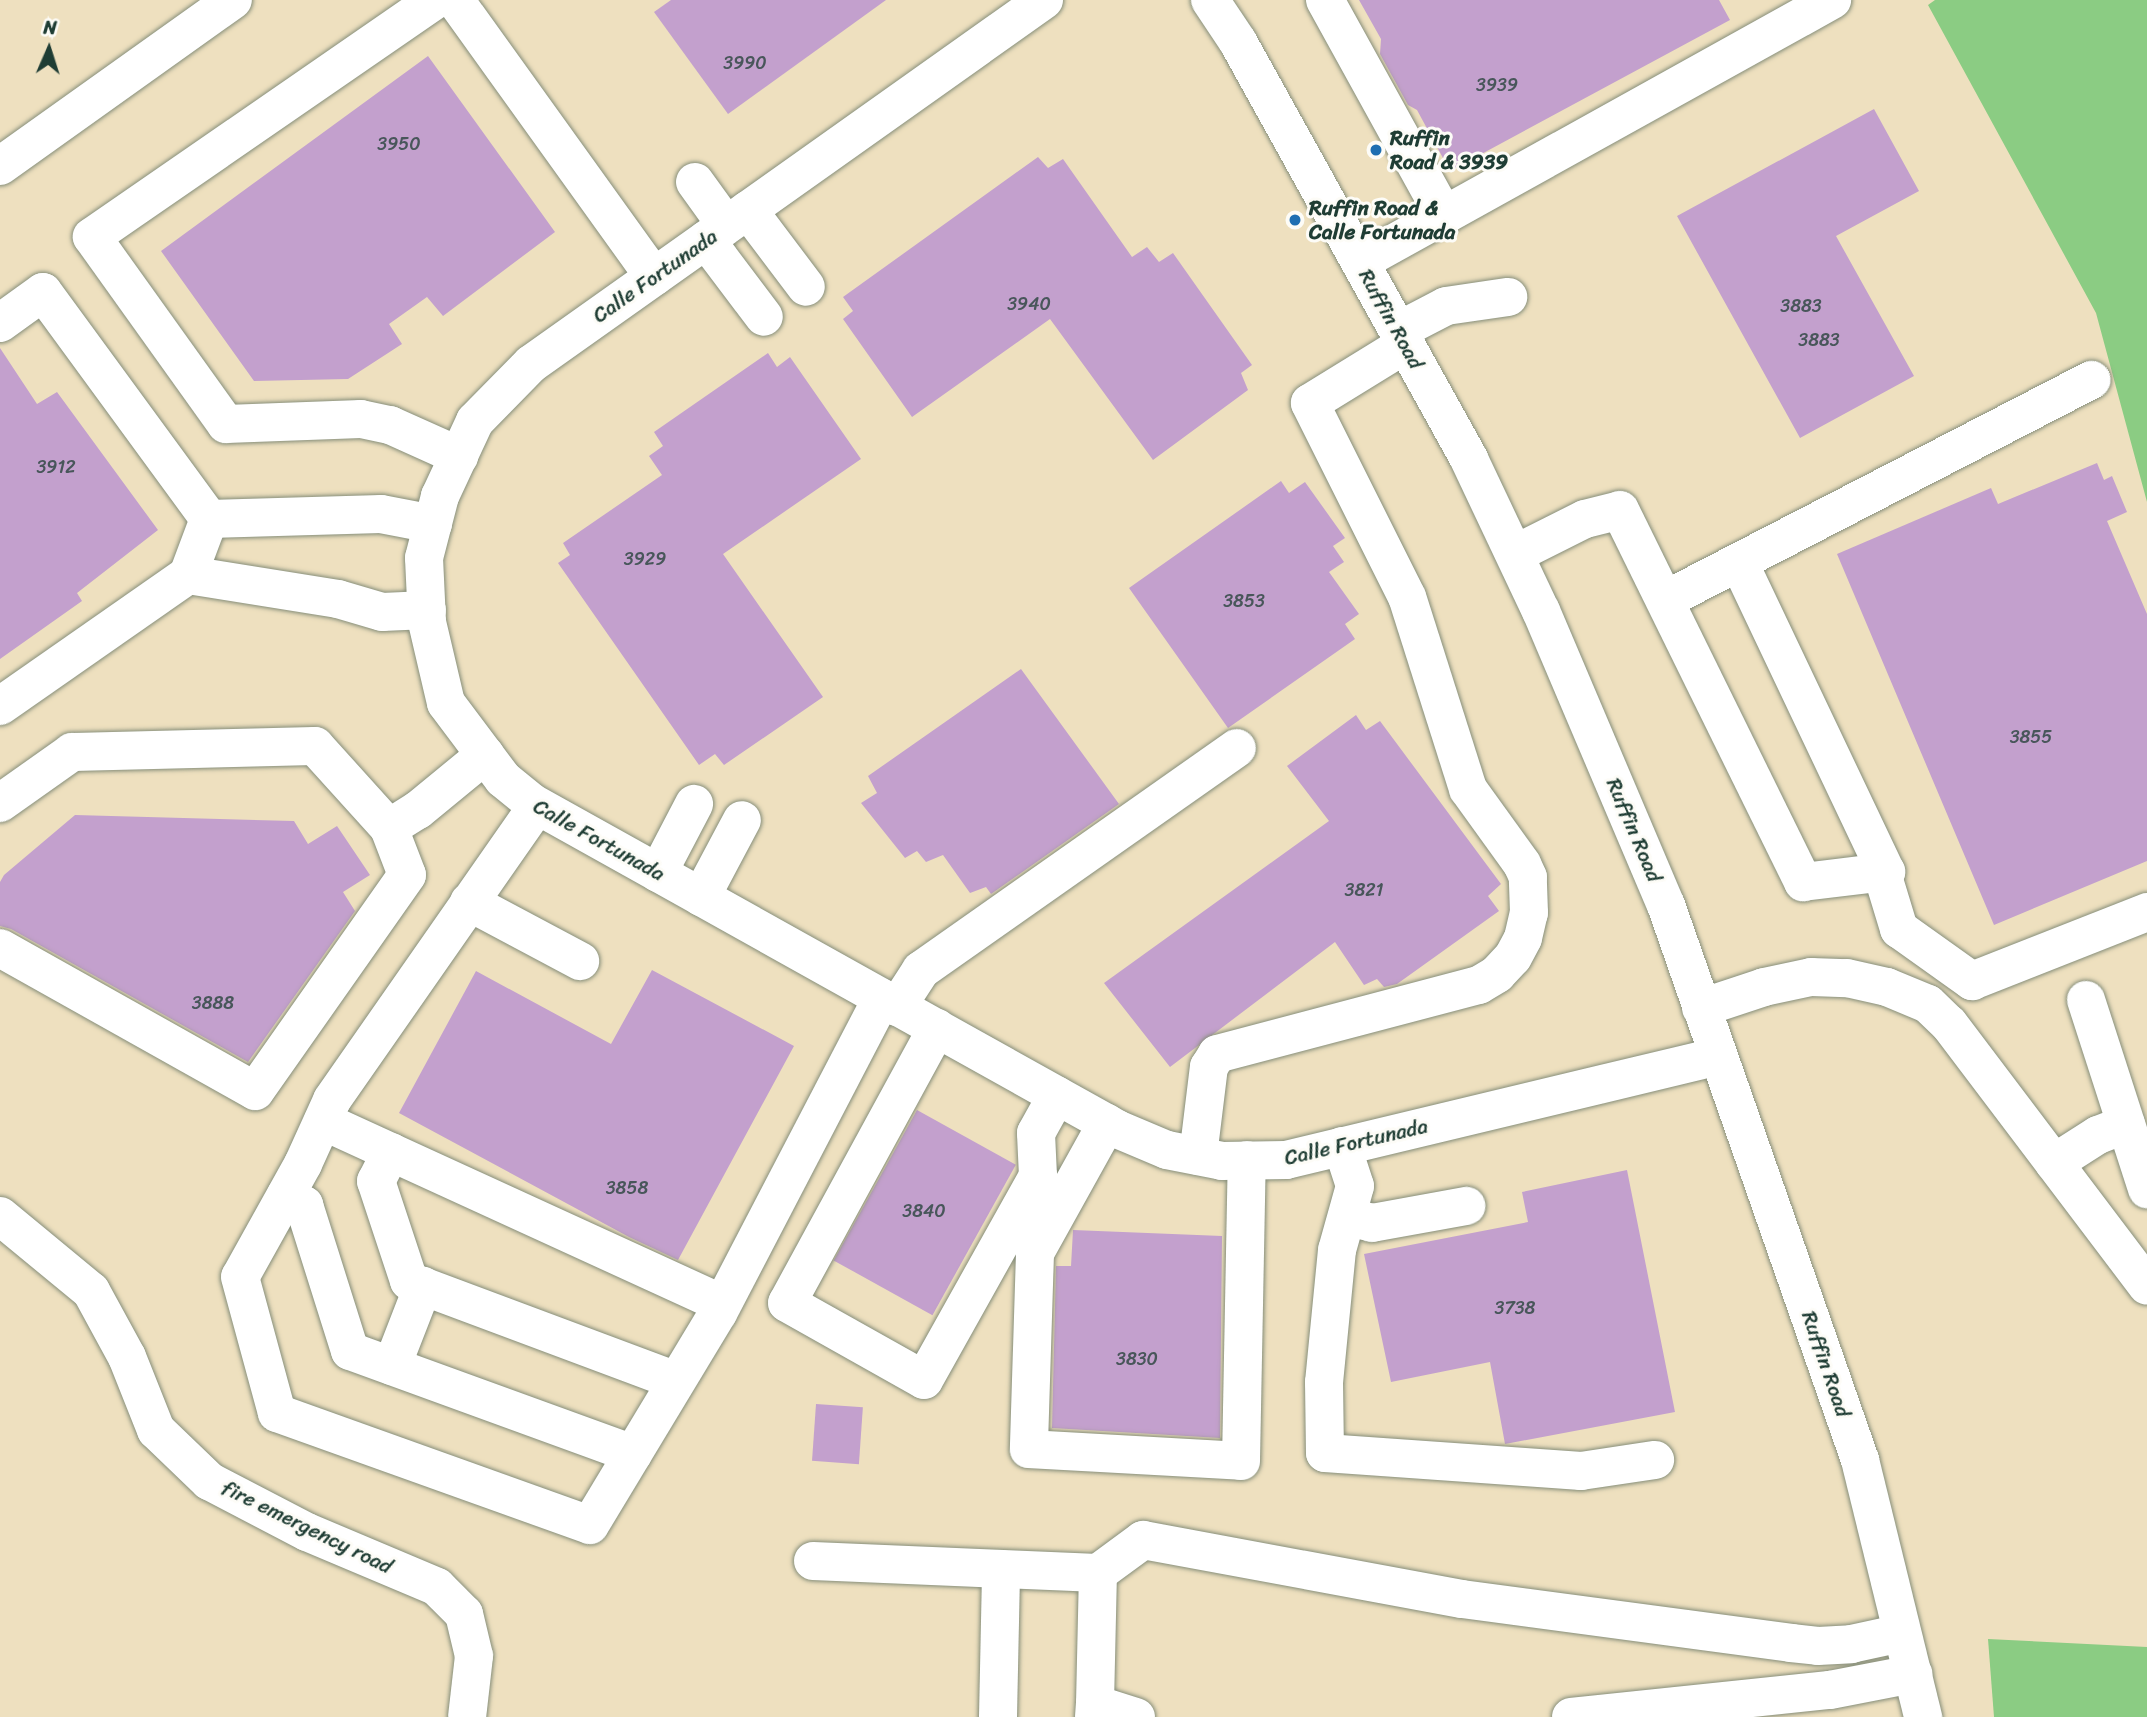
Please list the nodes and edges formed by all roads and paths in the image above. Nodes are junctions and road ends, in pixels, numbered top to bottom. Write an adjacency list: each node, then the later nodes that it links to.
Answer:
1 (233, 0): 8 (street)
2 (435, 0): 20 (street)
3 (455, 0): 13 (street)
4 (1044, 0): 11 (street, Calle Fortunada)
5 (1210, 0): 12 (street, Ruffin Road)
6 (1325, 0): 10 (street)
7 (1812, 5): 10 (street)
8 (0, 166)
9 (695, 182): 11 (street)
10 (1444, 216): 12 (street)
11 (727, 225): 13 (street, Calle Fortunada); 14 (street); 16 (street)
12 (1360, 262): 18 (street, Ruffin Road)
13 (654, 277): 20 (street, Calle Fortunada)
14 (806, 288)
15 (1507, 297): 18 (street)
16 (764, 317)
17 (0, 323): 21 (street)
18 (1402, 338): 23 (street, Ruffin Road); 54 (street)
19 (2092, 380): 24 (street)
20 (459, 456): 22 (street, Calle Fortunada)
21 (209, 519): 22 (street); 25 (street)
22 (433, 524): 27 (street, Calle Fortunada)
23 (1515, 554): 26 (street); 45 (street, Ruffin Road)
24 (1739, 562): 26 (street); 37 (street)
25 (188, 575): 27 (street); 28 (street)
26 (1665, 600): 37 (street)
27 (427, 610): 30 (street, Calle Fortunada)
28 (0, 706)
29 (1237, 748): 44 (street)
30 (485, 755): 33 (street, Calle Fortunada); 35 (street)
31 (0, 803): 35 (street)
32 (694, 804): 36 (street)
33 (537, 806): 36 (street, Calle Fortunada); 39 (street)
34 (742, 820): 38 (street)
35 (389, 828): 41 (street)
36 (658, 873): 38 (street, Calle Fortunada)
37 (1882, 873): 40 (street)
38 (701, 897): 44 (street, Calle Fortunada)
39 (469, 902): 42 (street); 49 (street)
40 (2147, 912)
41 (0, 948)
42 (580, 961)
43 (2086, 1000): 51 (street)
44 (890, 1002): 46 (street, Calle Fortunada); 64 (street)
45 (1702, 1008): 47 (street, Ruffin Road); 56 (street)
46 (937, 1028): 48 (street, Calle Fortunada); 48 (street)
47 (1718, 1056): 52 (street, Calle Fortunada); 72 (street, Ruffin Road)
48 (1057, 1096): 50 (street, Calle Fortunada)
49 (323, 1121): 53 (street); 58 (street)
50 (1107, 1124): 54 (street, Calle Fortunada); 55 (street)
51 (2126, 1124): 56 (street); 57 (street)
52 (1342, 1146): 55 (street, Calle Fortunada); 61 (street)
53 (391, 1152): 63 (street); 64 (street)
54 (1198, 1156): 55 (street, Calle Fortunada)
55 (1247, 1160)
56 (2054, 1163): 62 (street)
57 (2147, 1189)
58 (286, 1195): 65 (street); 67 (street)
59 (1466, 1206): 61 (street)
60 (0, 1216): 75 (street, fire emergency road)
61 (1347, 1217): 68 (street)
62 (2144, 1276)
63 (423, 1286): 65 (street); 66 (street)
64 (722, 1304): 66 (street)
65 (392, 1366): 67 (street)
66 (676, 1381): 67 (street)
67 (633, 1454)
68 (1655, 1460)
69 (813, 1561): 70 (street)
70 (1001, 1569): 71 (street); 76 (street)
71 (1098, 1573): 72 (street); 74 (street)
72 (1902, 1633): 73 (street, Ruffin Road)
73 (1913, 1674): 78 (street); 79 (street, Ruffin Road)
74 (1095, 1710): 77 (street)
75 (467, 1717)
76 (998, 1717)
77 (1136, 1717)
78 (1571, 1717)
79 (1923, 1717)

